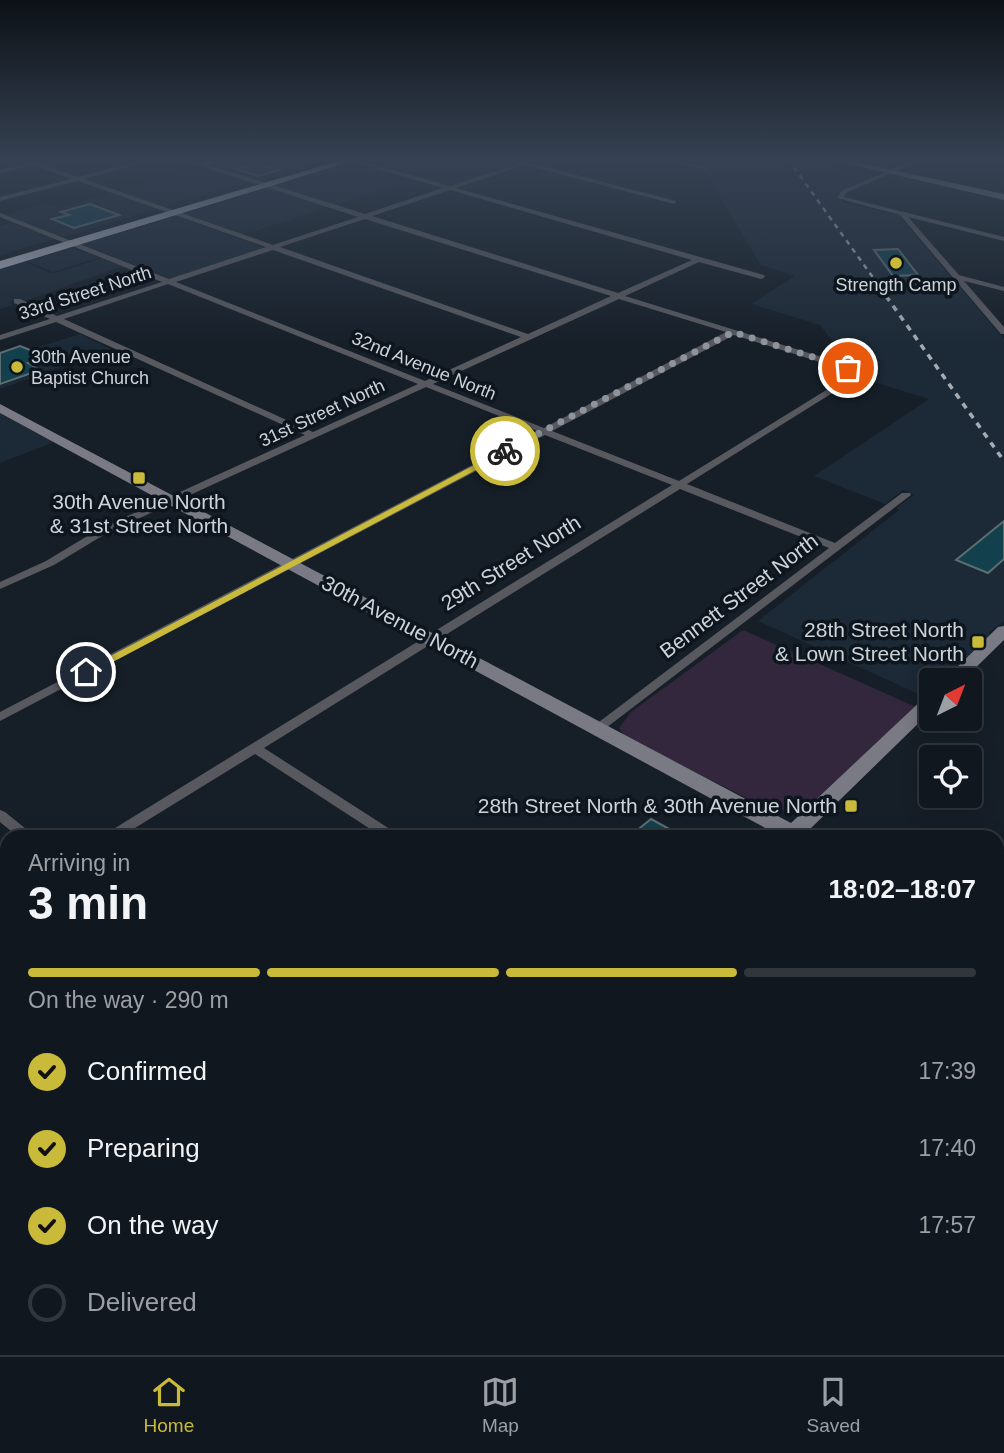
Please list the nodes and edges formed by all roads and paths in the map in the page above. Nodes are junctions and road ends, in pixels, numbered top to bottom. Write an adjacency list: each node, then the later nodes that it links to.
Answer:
1 (18, 222): 10 (street, 32nd Avenue North)
2 (130, 222): 10 (highway)
3 (200, 222): 11 (street)
4 (347, 222): 11 (street, 33rd Street North)
5 (386, 222): 19 (street)
6 (570, 222): 13 (street)
7 (910, 222): 15 (street)
8 (933, 222): 9 (street)
9 (1004, 239)
10 (66, 241): 12 (highway); 14 (highway); 17 (street, 32nd Avenue North)
11 (272, 247): 17 (street, 33rd Street North); 24 (street)
12 (0, 257)
13 (699, 259): 16 (street); 19 (street, 31st Street North)
14 (0, 265)
15 (958, 276): 18 (street); 23 (street)
16 (761, 277)
17 (170, 281): 21 (street, 33rd Street North); 26 (street, 32nd Avenue North)
18 (1004, 289)
19 (618, 296): 22 (street); 24 (street, 31st Street North)
20 (17, 301): 21 (street)
21 (56, 320): 25 (street, 33rd Street North); 29 (street)
22 (733, 332): 28 (street); 30 (street, 29th Street North)
23 (1004, 332)
24 (528, 337): 26 (street, 31st Street North)
25 (0, 338)
26 (425, 383): 28 (street, 32nd Avenue North); 29 (street, 31st Street North)
27 (0, 408): 32 (street, 30th Avenue North)
28 (544, 430): 30 (street, 32nd Avenue North); 34 (street)
29 (312, 435): 32 (street, 31st Street North)
30 (679, 484): 33 (street, 32nd Avenue North); 37 (street, 29th Street North)
31 (906, 495): 33 (street, Bennett Street North)
32 (171, 500): 34 (street, 30th Avenue North); 35 (street, 31st Street North)
33 (835, 547): 41 (street, Bennett Street North)
34 (291, 564): 37 (street, 30th Avenue North); 40 (street)
35 (1, 584)
36 (1002, 637): 38 (street)
37 (430, 639): 41 (street, 30th Avenue North); 42 (street, 29th Street North)
38 (967, 668)
39 (919, 713): 48 (street)
40 (0, 717)
41 (597, 728): 47 (street, 30th Avenue North)
42 (255, 748): 45 (street, 29th Street North); 46 (street)
43 (0, 815): 44 (street)
44 (19, 830)
45 (122, 830)
46 (382, 830)
47 (785, 830)
48 (799, 830)

